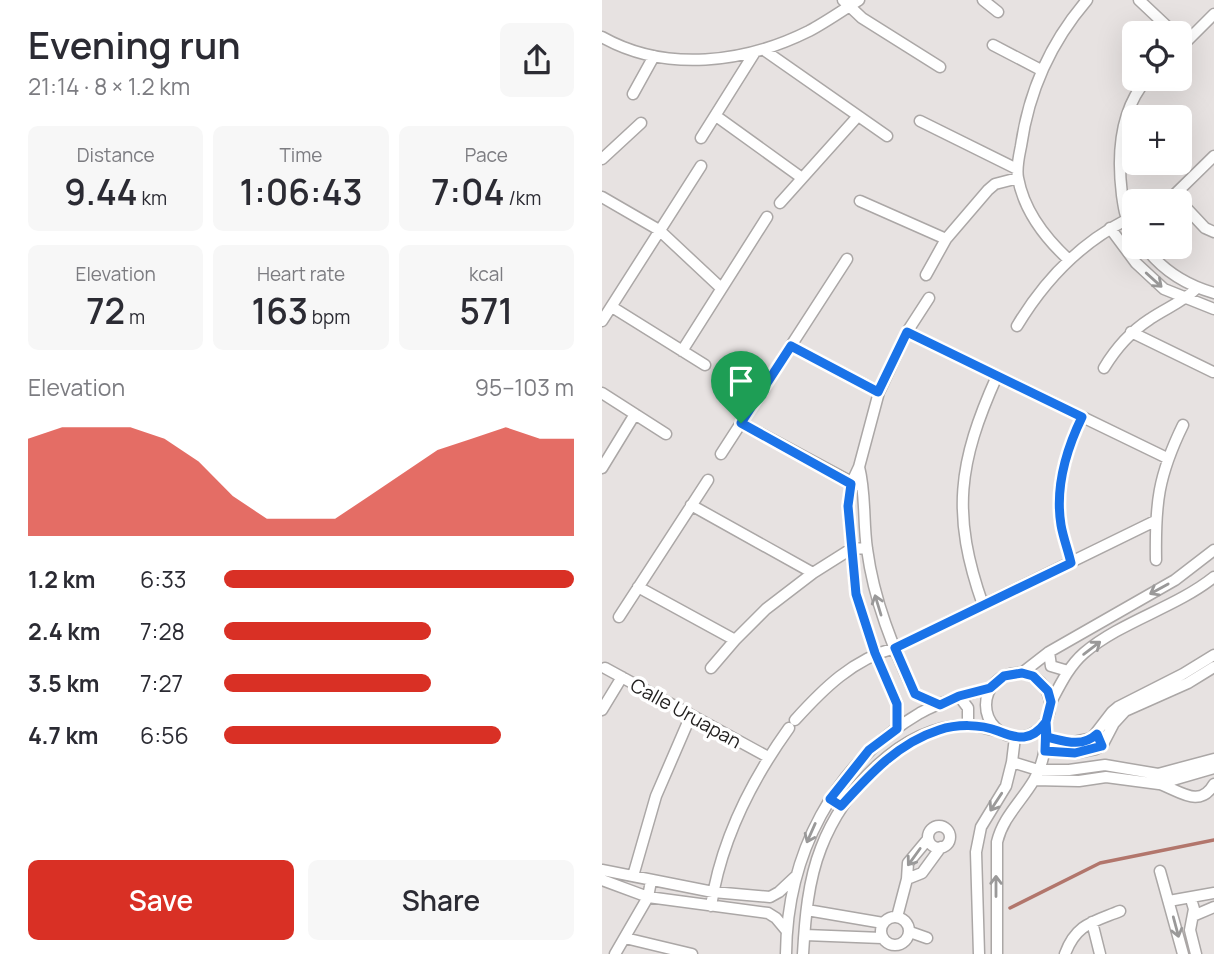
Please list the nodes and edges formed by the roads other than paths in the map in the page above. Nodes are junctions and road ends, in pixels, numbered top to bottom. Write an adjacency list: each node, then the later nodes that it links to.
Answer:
1 (859, 0): 5 (street)
2 (983, 0): 6 (street)
3 (1087, 0): 15 (street)
4 (1139, 0): 8 (street)
5 (846, 3): 12 (street); 14 (street)
6 (998, 12)
7 (1214, 14): 9 (street)
8 (1161, 21)
9 (1192, 34)
10 (602, 37): 13 (street)
11 (993, 45): 15 (street)
12 (759, 51): 13 (street); 18 (street); 19 (street)
13 (654, 56): 17 (street)
14 (940, 67)
15 (1041, 70): 27 (street)
16 (1140, 91): 29 (street)
17 (633, 94)
18 (716, 116): 23 (street); 28 (street)
19 (858, 116): 22 (street); 28 (street)
20 (920, 121): 27 (street)
21 (641, 123): 25 (street)
22 (887, 136)
23 (701, 138)
24 (1214, 156): 30 (street)
25 (602, 159)
26 (701, 166): 38 (street)
27 (1018, 174): 40 (street); 43 (street)
28 (802, 178): 33 (street)
29 (1123, 189)
30 (1181, 189)
31 (602, 197): 38 (street)
32 (860, 201): 40 (street)
33 (780, 203)
34 (1192, 216): 39 (street)
35 (767, 217): 45 (street)
36 (1122, 223): 37 (street)
37 (1110, 228): 43 (street); 49 (street, one-way to 49)
38 (659, 230): 45 (street); 50 (street)
39 (1214, 232)
40 (946, 239): 44 (street)
41 (847, 259): 56 (street)
42 (1156, 259): 46 (street)
43 (1069, 260): 53 (street)
44 (926, 275)
45 (722, 288): 57 (street)
46 (1197, 288): 47 (street); 49 (street)
47 (1214, 293)
48 (929, 298): 54 (street)
49 (1186, 299): 51 (street); 55 (street)
50 (612, 307): 52 (street); 57 (street)
51 (1214, 309)
52 (602, 320)
53 (1017, 326)
54 (907, 332): 61 (street); 62 (street)
55 (1132, 332): 59 (street); 60 (street)
56 (791, 346): 62 (street); 66 (street)
57 (682, 351): 58 (street)
58 (705, 365)
59 (1104, 368)
60 (1213, 372)
61 (997, 376): 65 (street); 86 (street)
62 (878, 392): 71 (street)
63 (602, 393): 64 (street)
64 (635, 414): 68 (street); 72 (street)
65 (1082, 417): 70 (street); 82 (street)
66 (741, 423): 69 (street); 74 (street)
67 (1183, 425): 70 (street)
68 (666, 434)
69 (721, 454)
70 (1167, 458): 77 (street)
71 (859, 467): 74 (street); 75 (street)
72 (602, 468)
73 (708, 480): 76 (street)
74 (851, 484): 75 (street); 79 (street)
75 (864, 487): 78 (street)
76 (691, 505): 83 (street); 85 (street)
77 (1156, 522): 81 (street); 82 (street)
78 (867, 548): 79 (street); 89 (street, one-way to 78)
79 (851, 549): 83 (street); 91 (street)
80 (1214, 550): 90 (street, one-way to 90)
81 (1156, 560)
82 (1071, 563): 86 (street)
83 (813, 572): 88 (street)
84 (1214, 576): 96 (street, one-way to 84)
85 (638, 587): 87 (street); 88 (street)
86 (983, 605): 89 (street)
87 (619, 617)
88 (735, 639): 95 (street)
89 (895, 648): 91 (street); 100 (street)
90 (1049, 652): 96 (street); 97 (street)
91 (875, 653): 103 (street); 116 (street)
92 (1214, 655): 111 (street)
93 (1214, 667): 114 (street)
94 (605, 668): 98 (street, Calle Uruapan)
95 (711, 668)
96 (1068, 671): 102 (street)
97 (1022, 673): 99 (street); 102 (street)
98 (622, 677): 105 (street); 106 (street, Calle Uruapan)
99 (990, 688): 101 (street); 110 (street)
100 (915, 694): 103 (street); 104 (street)
101 (959, 696): 104 (street); 108 (street)
102 (1051, 702): 107 (street)
103 (897, 704): 109 (street)
104 (940, 705): 109 (street)
105 (602, 710)
106 (691, 715): 116 (street, Calle Uruapan); 131 (street)
107 (1046, 722): 112 (street); 113 (street)
108 (968, 725): 110 (street); 126 (street)
109 (897, 729): 125 (street)
110 (998, 731): 112 (street)
111 (1097, 734): 113 (street); 114 (street)
112 (1015, 737): 118 (street)
113 (1047, 737): 115 (street)
114 (1102, 746): 115 (street); 119 (street)
115 (1045, 751): 121 (street)
116 (768, 757): 136 (street)
117 (1214, 759): 123 (street)
118 (1012, 762): 121 (street); 162 (street, one-way to 162)
119 (1105, 765): 121 (street); 122 (street); 123 (street)
120 (1214, 768): 123 (street)
121 (1036, 775): 122 (street); 163 (street, one-way to 121)
122 (1106, 778): 123 (street)
123 (1158, 779): 124 (street)
124 (1214, 784)
125 (830, 799): 126 (street); 132 (street, one-way to 132)
126 (841, 806): 144 (street)
127 (928, 838): 128 (street); 128 (street); 133 (street, one-way to 133)
128 (941, 847): 133 (street)
129 (602, 870): 131 (street)
130 (1160, 872): 141 (street)
131 (633, 876): 135 (street)
132 (795, 877): 139 (street); 151 (street)
133 (907, 879): 147 (street)
134 (602, 880): 138 (street)
135 (651, 881): 136 (street); 138 (street)
136 (713, 892): 139 (street); 142 (street)
137 (1214, 893): 140 (street)
138 (648, 897): 142 (street); 155 (street)
139 (770, 897): 146 (street)
140 (1191, 899): 141 (street); 148 (street)
141 (1169, 901): 166 (street, one-way to 166)
142 (711, 906): 146 (street)
143 (1214, 907): 148 (street)
144 (807, 910): 150 (street); 153 (street)
145 (1120, 911): 149 (street)
146 (768, 914): 151 (street)
147 (897, 916): 150 (street); 152 (street)
148 (1193, 916): 167 (street)
149 (1092, 922): 164 (street); 165 (street)
150 (883, 923): 154 (street)
151 (786, 930): 160 (street)
152 (910, 932): 156 (street); 157 (street)
153 (805, 935): 154 (street); 161 (street)
154 (882, 937): 157 (street)
155 (625, 938): 158 (street); 159 (street)
156 (927, 938)
157 (895, 950)
158 (615, 954)
159 (692, 954)
160 (786, 954)
161 (803, 954)
162 (979, 954)
163 (998, 954)
164 (1065, 954)
165 (1100, 954)
166 (1183, 954)
167 (1196, 954)

